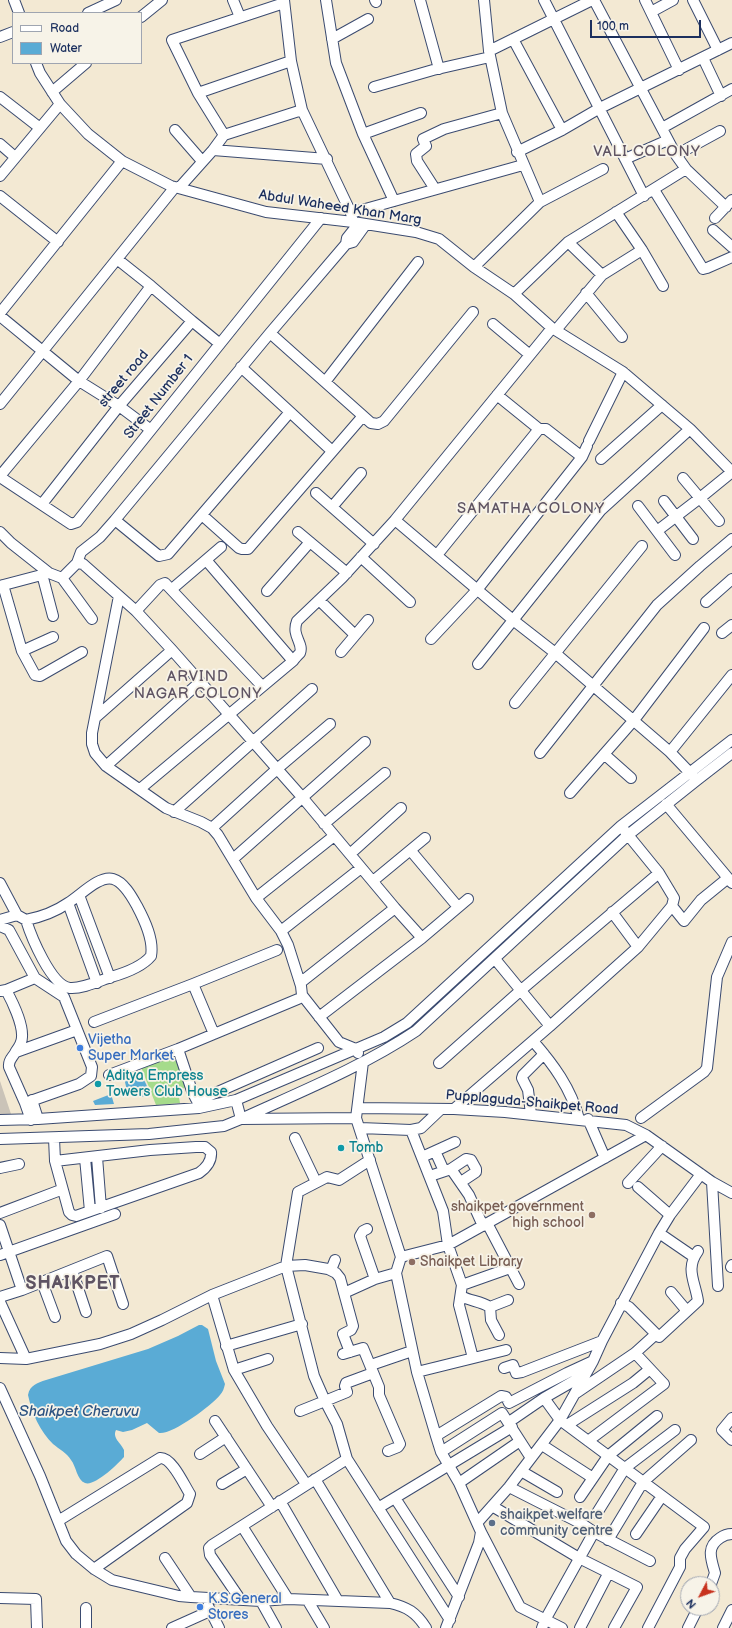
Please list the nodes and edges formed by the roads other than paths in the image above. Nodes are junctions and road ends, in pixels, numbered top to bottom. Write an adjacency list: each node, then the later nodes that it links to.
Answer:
1 (14, 0): 14 (street)
2 (116, 0): 15 (street)
3 (162, 0): 17 (street)
4 (233, 0): 18 (street)
5 (326, 0): 23 (street)
6 (420, 0): 32 (street)
7 (484, 0): 27 (street)
8 (544, 0): 20 (street)
9 (593, 0): 20 (street); 35 (street)
10 (645, 0): 16 (street)
11 (673, 0): 16 (street)
12 (693, 0): 26 (street)
13 (284, 1): 18 (street); 29 (street)
14 (19, 12)
15 (90, 12)
16 (651, 12): 33 (street)
17 (142, 16)
18 (240, 17): 38 (street)
19 (368, 19): 23 (street)
20 (553, 19): 24 (street); 42 (street)
21 (12, 32): 22 (street)
22 (0, 37)
23 (332, 39): 51 (street)
24 (513, 39): 27 (street); 49 (street)
25 (732, 43): 26 (street)
26 (718, 50): 28 (street)
27 (489, 54): 32 (street); 45 (street)
28 (703, 58): 33 (street); 39 (street)
29 (291, 60): 38 (street); 43 (street)
30 (36, 64): 37 (street, Abdul Waheed Khan Marg)
31 (85, 64): 37 (street)
32 (439, 69): 34 (street)
33 (679, 70): 35 (street)
34 (374, 87)
35 (641, 88): 42 (street); 47 (street)
36 (732, 89): 39 (street)
37 (52, 92): 41 (street, Abdul Waheed Khan Marg)
38 (198, 93): 52 (street)
39 (721, 96): 47 (street)
40 (0, 97): 46 (street)
41 (60, 104): 46 (street); 61 (street, Abdul Waheed Khan Marg)
42 (600, 108): 49 (street); 60 (street)
43 (302, 110): 52 (street); 59 (street)
44 (421, 113): 51 (street)
45 (502, 113): 56 (street); 68 (street)
46 (40, 128): 58 (street)
47 (662, 128): 53 (street)
48 (175, 130): 62 (street)
49 (562, 130): 56 (street)
50 (720, 132): 57 (street)
51 (363, 134): 72 (street)
52 (224, 135): 55 (street)
53 (668, 140): 57 (street); 60 (street)
54 (0, 144): 58 (street)
55 (213, 150): 59 (street); 62 (street)
56 (517, 152): 63 (street)
57 (676, 155): 65 (street)
58 (15, 156): 66 (street)
59 (326, 159): 78 (street)
60 (626, 159): 71 (street)
61 (122, 161): 67 (street, Abdul Waheed Khan Marg); 80 (street)
62 (202, 161): 67 (street)
63 (522, 164): 68 (street); 73 (street)
64 (603, 169): 73 (street)
65 (686, 169): 69 (street); 74 (street)
66 (0, 176)
67 (177, 188): 76 (street, Abdul Waheed Khan Marg); 85 (street)
68 (435, 189): 72 (street)
69 (654, 190): 71 (street); 84 (street)
70 (0, 196): 80 (street)
71 (644, 196): 75 (street)
72 (394, 201): 78 (street)
73 (540, 202): 87 (street)
74 (729, 204): 77 (street)
75 (616, 212): 81 (street); 83 (street)
76 (321, 218): 78 (street, Abdul Waheed Khan Marg); 100 (street, Street Number 1)
77 (715, 218)
78 (357, 220): 87 (street, Abdul Waheed Khan Marg); 98 (street)
79 (713, 230): 82 (street)
80 (58, 242): 94 (street)
81 (568, 242): 88 (street); 92 (street)
82 (732, 247)
83 (642, 250): 88 (street); 89 (street)
84 (732, 257)
85 (117, 259): 90 (street); 101 (street)
86 (418, 262): 106 (street)
87 (474, 267): 92 (street, Abdul Waheed Khan Marg)
88 (602, 275): 91 (street)
89 (663, 286)
90 (149, 289): 95 (street); 105 (street)
91 (586, 293): 97 (street); 99 (street)
92 (514, 294): 97 (street, Abdul Waheed Khan Marg)
93 (473, 312): 112 (street)
94 (0, 314): 101 (street)
95 (192, 322): 100 (street); 109 (street, street road)
96 (493, 324): 102 (street)
97 (554, 329): 102 (street); 104 (street, Abdul Waheed Khan Marg)
98 (270, 333): 103 (street); 106 (street)
99 (622, 337)
100 (220, 344): 115 (street, Street Number 1)
101 (43, 351): 105 (street); 108 (street)
102 (530, 355): 107 (street)
103 (241, 367): 111 (street); 131 (street)
104 (623, 372): 110 (street, Abdul Waheed Khan Marg); 117 (street)
105 (79, 381): 109 (street); 121 (street)
106 (325, 382): 112 (street)
107 (498, 395): 113 (street); 132 (street)
108 (0, 404)
109 (119, 406): 115 (street); 126 (street, street road)
110 (662, 406): 114 (street, Abdul Waheed Khan Marg); 118 (street)
111 (290, 412): 116 (street); 129 (street)
112 (363, 416): 116 (street)
113 (539, 429): 117 (street); 145 (street)
114 (690, 429): 119 (street, Abdul Waheed Khan Marg); 166 (street)
115 (151, 430): 126 (street, Street Number 1)
116 (332, 451): 129 (street)
117 (582, 457): 156 (street)
118 (601, 459)
119 (732, 472): 124 (street)
120 (361, 473): 127 (street)
121 (0, 477): 126 (street, Street Number 1)
122 (684, 478): 124 (street)
123 (316, 493): 127 (street)
124 (700, 498): 130 (street); 133 (street)
125 (664, 500): 130 (street)
126 (42, 504)
127 (332, 506): 141 (street)
128 (638, 506): 134 (street)
129 (202, 515): 131 (street)
130 (676, 516): 134 (street); 137 (street)
131 (115, 520): 149 (street)
132 (394, 520): 141 (street); 145 (street)
133 (719, 521)
134 (657, 531): 146 (street)
135 (0, 532): 140 (street)
136 (298, 532): 139 (street)
137 (693, 539)
138 (732, 539): 183 (street)
139 (310, 542): 150 (street); 157 (street)
140 (11, 543): 142 (street); 151 (street)
141 (374, 544): 147 (street)
142 (0, 546)
143 (642, 546): 177 (street)
144 (221, 547): 148 (street)
145 (437, 555): 156 (street)
146 (675, 555)
147 (361, 557): 150 (street); 160 (street)
148 (206, 560): 155 (street); 178 (street)
149 (77, 563): 152 (street); 158 (street)
150 (347, 573): 159 (street)
151 (46, 574): 152 (street); 154 (street); 163 (street)
152 (62, 578): 164 (street)
153 (732, 579): 161 (street)
154 (2, 586): 174 (street)
155 (172, 589): 162 (street); 182 (street)
156 (477, 590): 166 (street); 172 (street)
157 (267, 591)
158 (119, 596): 162 (street); 187 (street)
159 (319, 600): 170 (street); 178 (street)
160 (410, 602)
161 (706, 602)
162 (136, 611): 173 (street)
163 (53, 616)
164 (92, 619)
165 (368, 620): 170 (street)
166 (513, 620): 177 (street); 179 (street)
167 (732, 625): 169 (street)
168 (704, 628): 188 (street)
169 (722, 633)
170 (355, 635): 176 (street)
171 (53, 638): 174 (street)
172 (431, 639)
173 (172, 650): 181 (street); 187 (street)
174 (22, 651): 175 (street)
175 (82, 652)
176 (340, 652)
177 (554, 652): 183 (street); 185 (street)
178 (293, 660): 182 (street)
179 (478, 664)
180 (732, 675): 193 (street)
181 (200, 682): 186 (street); 197 (street)
182 (262, 686): 186 (street)
183 (593, 686): 188 (street); 194 (street)
184 (312, 689): 191 (street)
185 (514, 703)
186 (228, 714): 191 (street); 202 (street)
187 (95, 718): 197 (street)
188 (634, 720): 193 (street); 196 (street)
189 (330, 724): 198 (street)
190 (732, 740): 200 (street)
191 (252, 741): 198 (street); 207 (street)
192 (365, 742): 204 (street)
193 (670, 752): 200 (street)
194 (540, 753)
195 (732, 753): 200 (street)
196 (604, 754): 201 (street); 203 (street)
197 (106, 766): 202 (street)
198 (277, 769): 204 (street); 210 (street)
199 (385, 773): 208 (street)
200 (693, 776): 205 (street); 209 (street)
201 (631, 778)
202 (140, 790): 207 (street)
203 (570, 793)
204 (302, 797): 208 (street); 216 (street)
205 (666, 804): 211 (street); 220 (street)
206 (401, 808): 215 (street)
207 (174, 812): 210 (street)
208 (324, 824): 212 (street)
209 (620, 826): 211 (street); 255 (street)
210 (212, 828): 216 (street)
211 (628, 835): 218 (street); 238 (street)
212 (334, 836): 215 (street); 223 (street)
213 (426, 838): 214 (street)
214 (410, 851): 219 (street); 228 (street)
215 (350, 854): 217 (street)
216 (232, 859): 223 (street)
217 (361, 868): 219 (street); 233 (street)
218 (659, 873): 226 (street); 229 (street)
219 (373, 881): 227 (street)
220 (730, 881): 226 (street)
221 (0, 883): 230 (street)
222 (79, 895): 225 (street); 240 (street); 240 (street)
223 (256, 898): 233 (street)
224 (468, 899): 228 (street)
225 (68, 903): 230 (street); 242 (street)
226 (672, 906): 236 (street)
227 (395, 908): 234 (street); 241 (street)
228 (458, 908): 234 (street)
229 (612, 912): 236 (street); 244 (street)
230 (21, 917): 231 (street); 242 (street)
231 (0, 920)
232 (0, 926): 239 (street)
233 (281, 931): 241 (street)
234 (422, 938): 247 (street)
235 (732, 942): 268 (street)
236 (638, 947): 249 (street)
237 (277, 950): 243 (street)
238 (495, 959): 244 (street); 258 (street)
239 (35, 978): 245 (street); 250 (street)
240 (110, 978): 242 (street)
241 (300, 982): 247 (street)
242 (97, 983)
243 (193, 984): 248 (street); 251 (street)
244 (520, 990): 249 (street); 259 (street)
245 (3, 991): 256 (street)
246 (298, 999): 251 (street)
247 (319, 1017): 255 (street)
248 (94, 1022)
249 (550, 1026): 252 (street)
250 (77, 1030): 256 (street); 262 (street)
251 (214, 1034): 254 (street)
252 (532, 1041): 257 (street); 265 (street)
253 (318, 1048): 263 (street)
254 (178, 1049): 260 (street); 263 (street)
255 (356, 1049): 258 (street); 261 (street)
256 (16, 1052): 262 (street)
257 (544, 1054): 267 (street); 270 (street)
258 (363, 1062): 266 (street); 269 (street)
259 (439, 1063)
260 (109, 1075)
261 (236, 1100): 263 (street); 269 (street)
262 (29, 1102): 272 (street)
263 (198, 1102): 272 (street)
264 (441, 1109): 265 (street, Pupplaguda-Shaikpet Road); 266 (street, Pupplaguda-Shaikpet Road); 274 (street)
265 (454, 1109): 267 (street, Pupplaguda-Shaikpet Road)
266 (357, 1113): 269 (street, Pupplaguda-Shaikpet Road); 273 (street)
267 (531, 1114): 270 (street, Pupplaguda-Shaikpet Road)
268 (641, 1118)
269 (241, 1119): 275 (street)
270 (584, 1119): 276 (street, Pupplaguda-Shaikpet Road); 287 (street)
271 (0, 1120): 272 (street)
272 (34, 1120)
273 (360, 1128): 274 (street); 288 (street)
274 (411, 1130): 285 (street)
275 (148, 1134): 277 (street); 282 (street)
276 (646, 1135): 281 (street, Pupplaguda-Shaikpet Road); 287 (street)
277 (54, 1138): 279 (street); 289 (street)
278 (295, 1138): 295 (street)
279 (0, 1139)
280 (454, 1142): 283 (street)
281 (662, 1146): 293 (street, Pupplaguda-Shaikpet Road); 298 (street)
282 (150, 1148): 284 (street); 302 (street)
283 (435, 1151): 285 (street); 292 (street)
284 (97, 1156): 286 (street); 302 (street)
285 (422, 1157): 294 (street)
286 (85, 1158): 289 (street); 303 (street)
287 (605, 1158): 307 (street)
288 (370, 1160): 295 (street); 313 (street)
289 (55, 1161): 303 (street)
290 (19, 1164): 291 (street)
291 (0, 1168)
292 (448, 1170): 294 (street); 296 (street); 296 (street)
293 (701, 1174): 297 (street, Pupplaguda-Shaikpet Road); 306 (street)
294 (430, 1176): 311 (street)
295 (316, 1182): 315 (street)
296 (461, 1182): 307 (street)
297 (712, 1182): 301 (street, Pupplaguda-Shaikpet Road); 324 (street)
298 (628, 1183)
299 (638, 1187): 306 (street)
300 (58, 1191): 304 (street)
301 (732, 1193)
302 (101, 1208): 303 (street)
303 (90, 1211)
304 (0, 1213)
305 (114, 1214): 312 (street)
306 (670, 1214): 310 (street)
307 (485, 1225): 311 (street); 316 (street)
308 (0, 1226): 312 (street)
309 (367, 1229): 320 (street)
310 (659, 1233): 333 (street); 336 (street)
311 (448, 1245): 313 (street); 323 (street)
312 (5, 1253): 325 (street)
313 (401, 1257): 319 (street)
314 (335, 1260): 318 (street)
315 (286, 1266): 318 (street); 328 (street); 339 (street)
316 (510, 1268): 322 (street); 323 (street)
317 (72, 1270): 321 (street); 334 (street); 337 (street)
318 (331, 1270): 326 (street)
319 (396, 1273): 320 (street); 345 (street)
320 (375, 1279): 326 (street)
321 (42, 1282): 325 (street); 338 (street)
322 (519, 1284)
323 (462, 1285): 329 (street)
324 (718, 1286)
325 (22, 1290): 330 (street)
326 (344, 1292): 353 (street)
327 (670, 1292): 336 (street)
328 (212, 1295): 343 (street); 349 (street)
329 (461, 1296): 335 (street); 348 (street)
330 (0, 1297)
331 (508, 1300): 335 (street)
332 (0, 1302): 349 (street)
333 (621, 1303): 340 (street); 342 (street)
334 (123, 1304)
335 (490, 1307): 341 (street)
336 (688, 1311): 340 (street)
337 (86, 1312)
338 (55, 1317)
339 (302, 1324): 343 (street); 361 (street)
340 (656, 1334): 346 (street)
341 (499, 1335)
342 (602, 1340): 351 (street); 352 (street)
343 (226, 1346): 355 (street)
344 (506, 1350): 348 (street)
345 (412, 1351): 353 (street); 356 (street)
346 (635, 1354): 354 (street); 359 (street)
347 (0, 1358): 349 (street)
348 (473, 1358): 356 (street)
349 (26, 1359)
350 (268, 1359): 355 (street)
351 (593, 1361): 357 (street); 369 (street)
352 (504, 1368)
353 (372, 1369): 361 (street); 376 (street)
354 (650, 1369): 366 (street); 374 (street)
355 (234, 1370): 387 (street)
356 (417, 1372): 369 (street)
357 (585, 1375): 359 (street); 360 (street)
358 (0, 1388): 400 (street)
359 (574, 1395): 366 (street)
360 (544, 1398): 366 (street); 367 (street)
361 (325, 1401): 362 (street); 381 (street)
362 (300, 1411)
363 (657, 1416): 379 (street)
364 (732, 1418): 372 (street)
365 (215, 1421): 370 (street)
366 (563, 1422): 374 (street); 375 (street)
367 (510, 1424): 373 (street); 377 (street); 382 (street)
368 (675, 1430): 383 (street)
369 (436, 1436): 377 (street)
370 (226, 1437): 378 (street); 384 (street)
371 (691, 1440): 388 (street)
372 (732, 1440)
373 (520, 1441): 380 (street); 389 (street)
374 (588, 1441): 379 (street)
375 (542, 1445): 380 (street); 386 (street)
376 (388, 1451)
377 (441, 1452): 382 (street)
378 (200, 1454)
379 (608, 1456): 383 (street); 386 (street)
380 (531, 1458): 385 (street)
381 (347, 1459): 387 (street); 398 (street)
382 (448, 1467): 389 (street); 395 (street)
383 (625, 1468): 388 (street); 399 (street)
384 (247, 1469): 390 (street); 396 (street)
385 (522, 1470): 391 (street); 392 (street)
386 (593, 1478): 394 (street)
387 (311, 1482): 396 (street); 422 (street)
388 (643, 1482): 393 (street); 406 (street)
389 (459, 1483): 402 (street)
390 (222, 1484)
391 (509, 1487): 397 (street); 403 (street)
392 (557, 1492)
393 (662, 1496): 404 (street); 439 (street)
394 (580, 1497)
395 (395, 1498): 398 (street); 414 (street)
396 (276, 1504): 401 (street); 421 (street)
397 (492, 1506): 402 (street); 408 (street)
398 (378, 1508): 427 (street)
399 (597, 1513)
400 (58, 1521): 410 (street); 410 (street)
401 (242, 1526): 417 (street); 418 (street)
402 (479, 1528): 414 (street); 428 (street)
403 (594, 1532): 406 (street); 408 (street)
404 (636, 1534)
405 (732, 1534): 412 (street)
406 (608, 1540): 409 (street)
407 (165, 1558): 413 (street)
408 (579, 1558): 411 (street); 428 (street)
409 (650, 1561)
410 (94, 1569): 413 (street)
411 (608, 1574): 437 (street); 438 (street)
412 (714, 1576)
413 (191, 1597): 416 (street)
414 (459, 1597): 427 (street)
415 (0, 1598): 429 (street)
416 (205, 1598): 417 (street); 425 (street)
417 (240, 1599): 419 (street)
418 (288, 1599): 419 (street); 420 (street)
419 (261, 1601): 433 (street)
420 (308, 1601): 421 (street); 434 (street)
421 (338, 1601): 422 (street)
422 (390, 1603): 435 (street)
423 (86, 1608): 430 (street)
424 (732, 1610): 441 (street)
425 (210, 1611): 431 (street); 432 (street)
426 (694, 1616): 440 (street)
427 (448, 1624)
428 (543, 1624): 436 (street)
429 (37, 1628)
430 (86, 1628)
431 (172, 1628)
432 (219, 1628)
433 (276, 1628)
434 (324, 1628)
435 (426, 1628)
436 (562, 1628)
437 (580, 1628)
438 (614, 1628)
439 (648, 1628)
440 (688, 1628)
441 (723, 1628)

